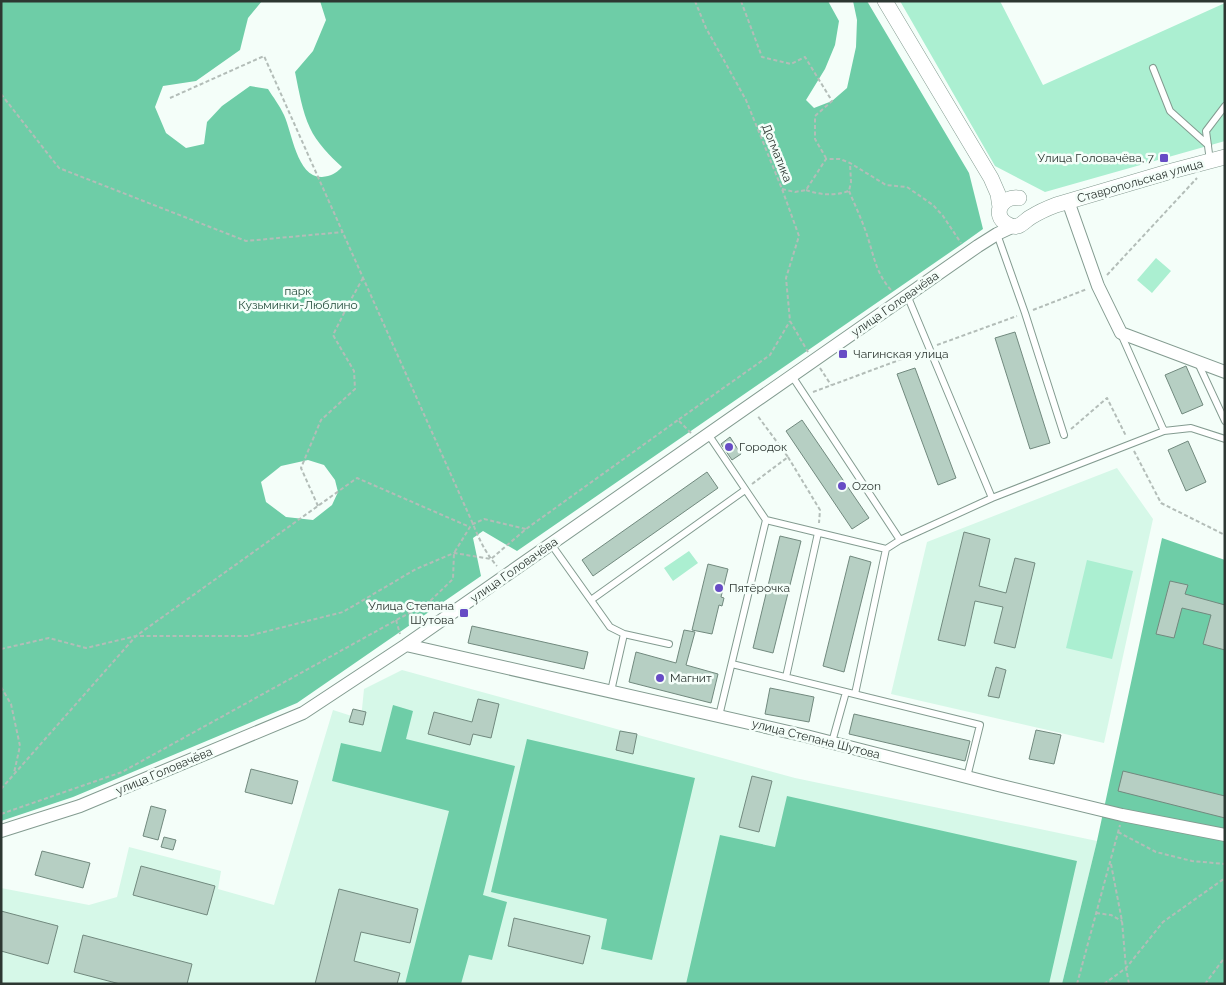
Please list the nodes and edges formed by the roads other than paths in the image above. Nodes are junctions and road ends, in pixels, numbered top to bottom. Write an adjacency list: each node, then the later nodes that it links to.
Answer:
1 (885, 1): 7 (street)
2 (1153, 68): 4 (lane)
3 (1225, 106): 4 (lane)
4 (1208, 145): 6 (lane)
5 (1225, 157): 6 (street, Ставропольская улица)
6 (1210, 161): 9 (street, Ставропольская улица)
7 (991, 178): 8 (street); 10 (street)
8 (1021, 199): 9 (street, Ставропольская улица); 10 (street); 11 (street)
9 (1062, 203): 11 (street, Ставропольская улица); 14 (street)
10 (1000, 209): 11 (street); 12 (street)
11 (1020, 223): 12 (street, улица Головачёва)
12 (993, 236): 13 (street, улица Головачёва); 21 (lane)
13 (904, 298): 17 (street, улица Головачёва); 24 (lane)
14 (1121, 333): 15 (street); 19 (lane)
15 (1198, 362): 16 (street); 18 (lane)
16 (1225, 372)
17 (792, 376): 20 (street, улица Головачёва); 27 (lane)
18 (1225, 421)
19 (1164, 430): 22 (lane); 24 (lane)
20 (708, 434): 23 (lane); 28 (street, улица Головачёва)
21 (1064, 435)
22 (1225, 439)
23 (745, 490): 25 (lane); 30 (lane)
24 (992, 498): 27 (lane)
25 (766, 520): 26 (lane); 34 (lane)
26 (818, 533): 29 (lane); 35 (lane)
27 (900, 540): 29 (lane)
28 (551, 544): 30 (lane); 33 (street, улица Головачёва)
29 (886, 550): 38 (lane)
30 (591, 600): 31 (lane)
31 (624, 634): 32 (lane); 36 (lane)
32 (669, 644)
33 (406, 645): 36 (street, улица Степана Шутова); 42 (street, улица Головачёва)
34 (732, 664): 35 (lane); 39 (lane)
35 (786, 677): 37 (lane)
36 (611, 692): 39 (street, улица Степана Шутова)
37 (846, 692): 38 (lane); 40 (lane)
38 (855, 694): 41 (lane)
39 (718, 716): 40 (street, улица Степана Шутова)
40 (832, 742): 41 (street, улица Степана Шутова)
41 (967, 777): 43 (street, улица Степана Шутова)
42 (1, 831)
43 (1225, 835)

